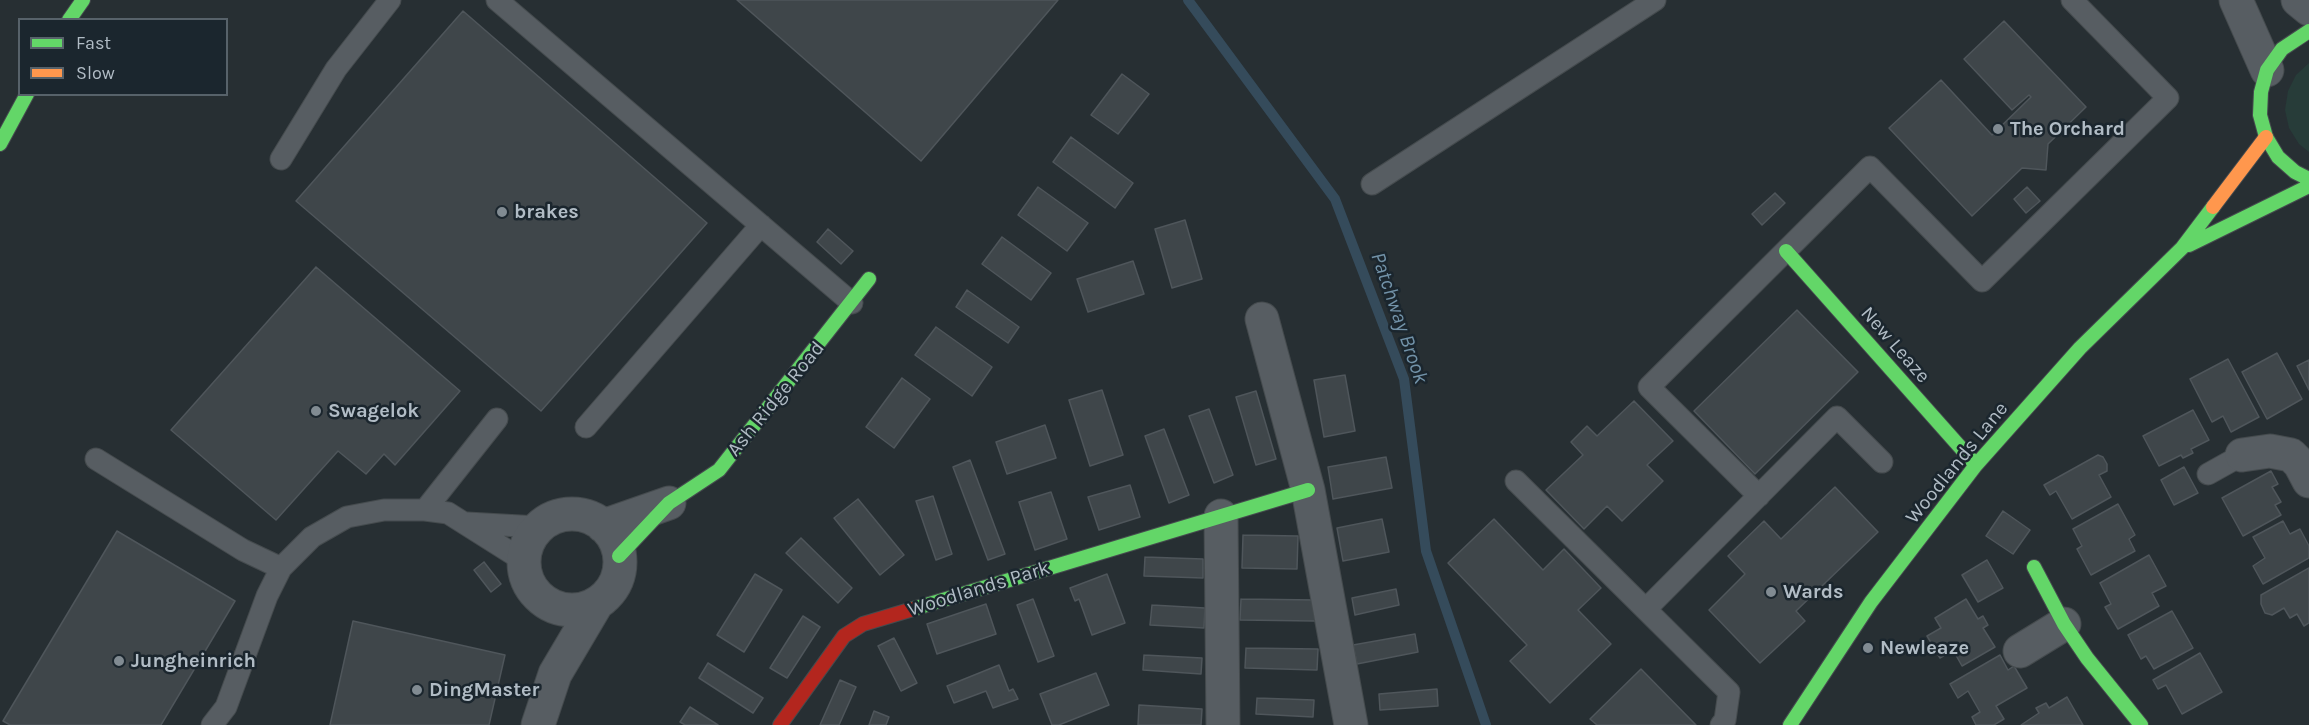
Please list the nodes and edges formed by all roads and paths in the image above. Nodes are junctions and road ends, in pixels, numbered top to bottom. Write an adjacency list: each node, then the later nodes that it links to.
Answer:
1 (82, 0): 9 (main road)
2 (390, 0): 17 (lane)
3 (497, 0): 21 (lane)
4 (1655, 0): 19 (lane)
5 (2072, 0): 23 (lane)
6 (2236, 0): 11 (street)
7 (2298, 0): 8 (street)
8 (2309, 9)
9 (70, 18)
10 (2309, 31): 11 (main road)
11 (2267, 70): 15 (main road)
12 (18, 91): 14 (main road)
13 (26, 96): 16 (main road)
14 (0, 115)
15 (2266, 137): 18 (main road); 22 (main road, Woodlands Lane)
16 (0, 144)
17 (281, 159)
18 (2309, 179)
19 (1372, 184)
20 (2309, 186): 22 (main road, Woodlands Lane)
21 (761, 225): 25 (lane); 28 (lane)
22 (2182, 248): 32 (main road, Woodlands Lane)
23 (1786, 251): 32 (main road, New Leaze); 37 (lane)
24 (869, 279): 25 (main road, Ash Ridge Road)
25 (852, 303): 38 (main road, Ash Ridge Road)
26 (1262, 319): 36 (street)
27 (497, 418): 39 (lane)
28 (586, 427)
29 (2242, 455): 33 (lane); 35 (street)
30 (96, 459): 47 (lane)
31 (1882, 462): 37 (lane)
32 (1976, 465): 60 (main road, Woodlands Lane)
33 (2208, 474)
34 (1516, 481): 50 (lane)
35 (2309, 481)
36 (1308, 490): 40 (main road, Woodlands Park); 58 (street)
37 (1759, 496): 50 (lane)
38 (669, 503): 42 (street, Ash Ridge Road); 44 (main road, Ash Ridge Road)
39 (425, 510): 41 (lane); 47 (lane)
40 (1221, 516): 56 (main road, Woodlands Park); 57 (street)
41 (466, 522): 43 (lane); 45 (lane)
42 (603, 526): 43 (street); 44 (street)
43 (538, 527): 45 (street)
44 (619, 556): 48 (street)
45 (524, 561): 49 (street)
46 (2034, 567): 51 (main road)
47 (281, 568): 54 (lane)
48 (597, 603): 49 (street); 53 (street)
49 (558, 609): 53 (street)
50 (1646, 609): 59 (lane)
51 (2064, 624): 52 (street); 61 (main road)
52 (2020, 651)
53 (555, 674): 55 (street)
54 (212, 725)
55 (538, 725)
56 (780, 725)
57 (1223, 725)
58 (1351, 725)
59 (1721, 725)
60 (1790, 725)
61 (2140, 725)

